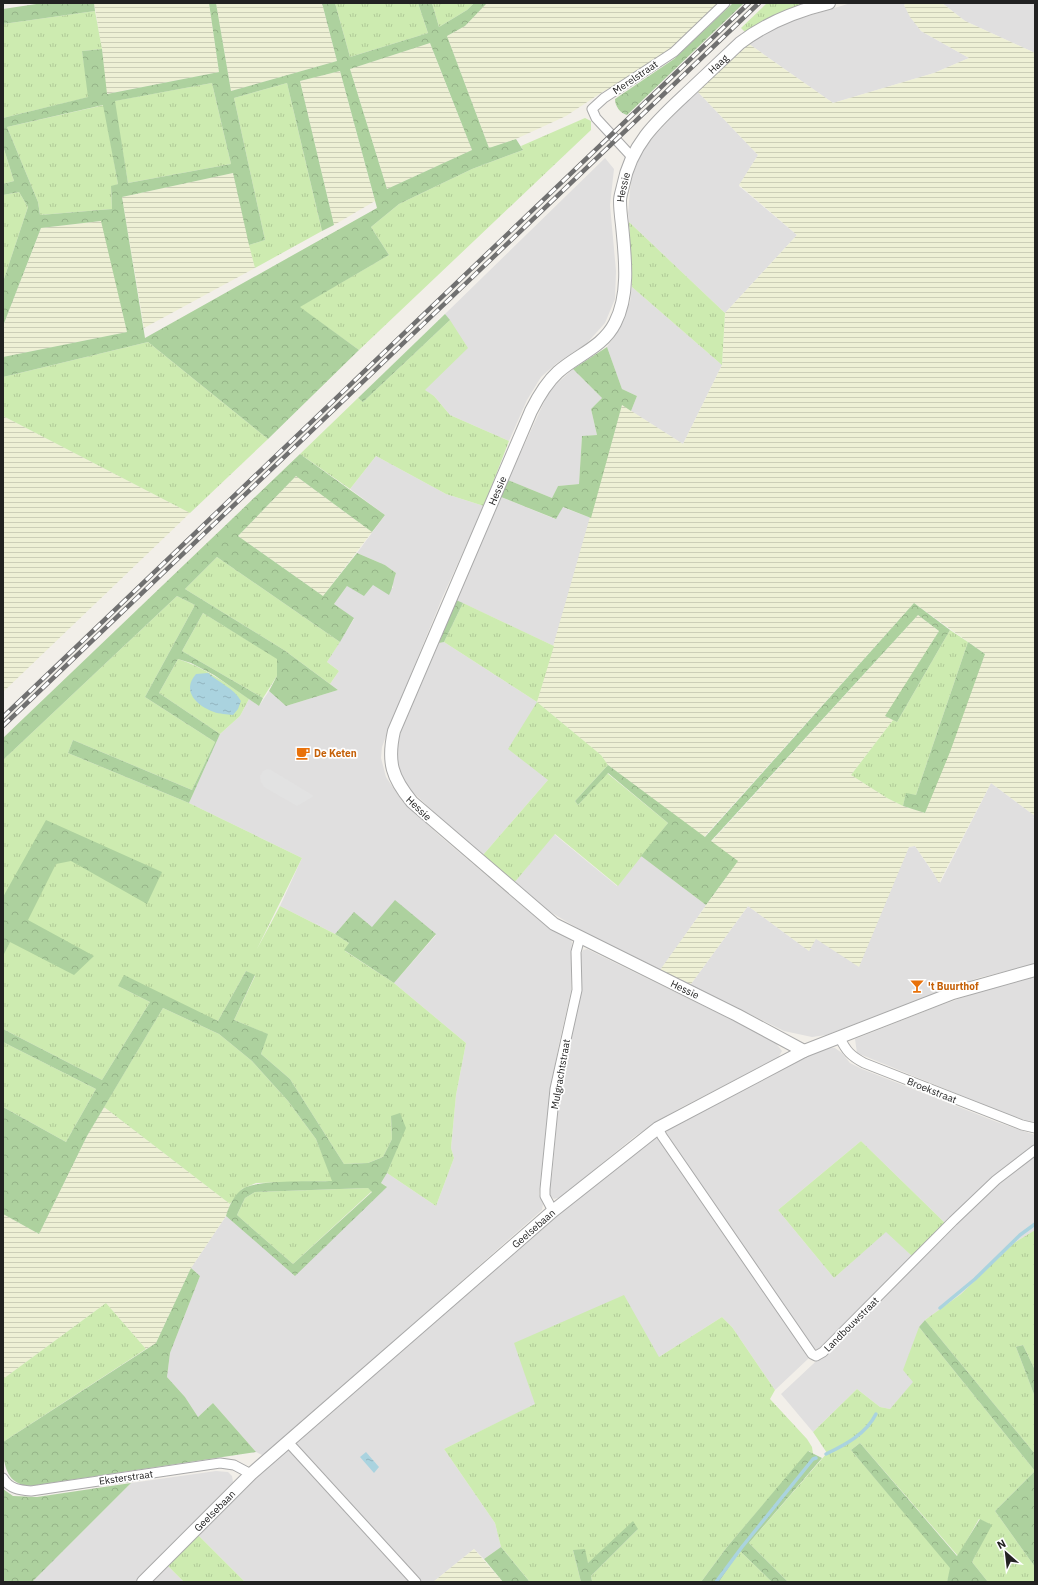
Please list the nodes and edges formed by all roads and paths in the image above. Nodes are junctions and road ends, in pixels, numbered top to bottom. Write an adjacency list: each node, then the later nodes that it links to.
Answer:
1 (725, 3): 3 (street, Merelstraat)
2 (829, 3): 3 (street, Haag)
3 (632, 157): 4 (street, Hessie)
4 (580, 937): 7 (street, Hessie); 11 (street, Mulgrachtstraat)
5 (1035, 970): 6 (street)
6 (840, 1038): 7 (street); 9 (street, Broekstraat)
7 (804, 1051): 8 (street, Geelsebaan)
8 (658, 1128): 10 (street, Landbouwstraat); 11 (street, Geelsebaan)
9 (1035, 1128)
10 (1035, 1150)
11 (553, 1211): 12 (street, Geelsebaan)
12 (288, 1442): 13 (street, Geelsebaan); 16 (street)
13 (251, 1474): 14 (street, Eksterstraat); 15 (street, Geelsebaan)
14 (3, 1478)
15 (143, 1582)
16 (416, 1582)

